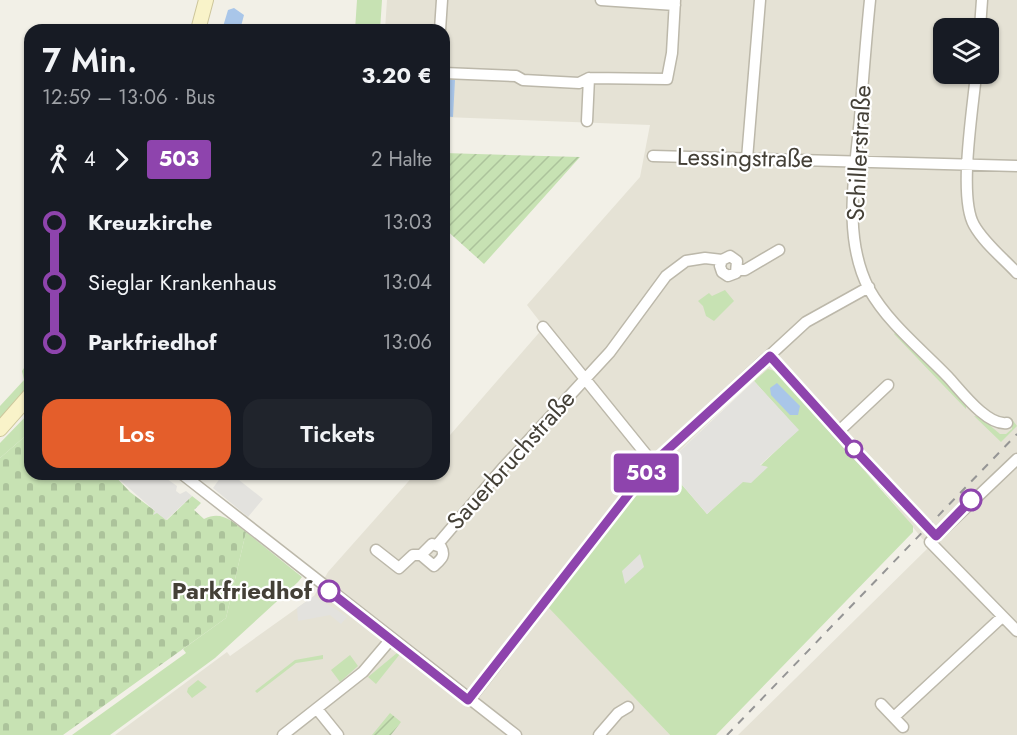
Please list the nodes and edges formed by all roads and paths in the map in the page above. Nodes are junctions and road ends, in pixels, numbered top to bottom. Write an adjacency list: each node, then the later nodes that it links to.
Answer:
1 (206, 0): 9 (main road)
2 (442, 0): 10 (street)
3 (601, 0): 7 (street)
4 (760, 0): 16 (street)
5 (870, 0): 17 (street, Schillerstraße)
6 (982, 0): 8 (street)
7 (675, 3): 12 (street)
8 (981, 18)
9 (200, 24)
10 (440, 24)
11 (450, 73): 12 (street)
12 (589, 78): 14 (street)
13 (975, 84): 18 (street)
14 (587, 121)
15 (653, 156): 16 (street, Lessingstraße)
16 (747, 159): 17 (street, Lessingstraße)
17 (856, 161): 18 (street, Lessingstraße); 22 (street, Schillerstraße)
18 (968, 165): 19 (street, Lessingstraße); 21 (street)
19 (1017, 166)
20 (779, 250): 25 (street, Sauerbruchstraße)
21 (1017, 273)
22 (869, 287): 24 (street); 28 (street, Schillerstraße)
23 (543, 327): 25 (street)
24 (770, 356): 30 (street); 32 (street)
25 (585, 377): 32 (street); 35 (street, Sauerbruchstraße)
26 (888, 385): 30 (street)
27 (24, 402): 29 (main road)
28 (1006, 423)
29 (0, 429)
30 (838, 432): 34 (street)
31 (1017, 459): 34 (street)
32 (653, 463): 41 (street)
33 (190, 480): 40 (street)
34 (933, 539): 38 (street)
35 (438, 545): 37 (street, Sauerbruchstraße); 37 (street, Sauerbruchstraße)
36 (376, 550): 37 (street, Sauerbruchstraße)
37 (421, 555)
38 (1002, 617): 39 (street); 45 (street)
39 (1017, 631)
40 (391, 639): 41 (street); 44 (street)
41 (468, 700): 49 (street)
42 (881, 704): 45 (street)
43 (628, 707): 50 (street)
44 (317, 709): 47 (street); 48 (street)
45 (894, 717): 46 (street)
46 (903, 727)
47 (283, 735)
48 (338, 735)
49 (516, 735)
50 (599, 735)

